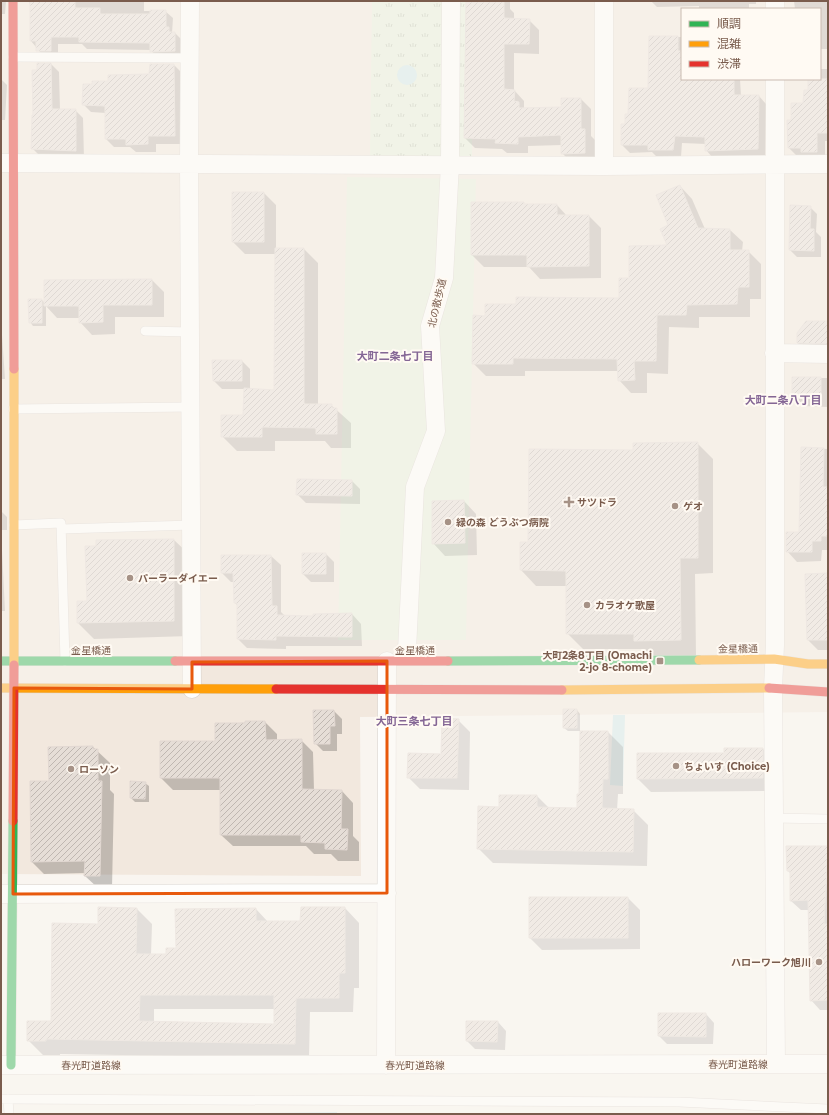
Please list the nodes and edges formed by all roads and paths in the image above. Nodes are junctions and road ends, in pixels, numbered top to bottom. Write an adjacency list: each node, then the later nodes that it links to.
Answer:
1 (13, 1): 5 (main road)
2 (190, 1): 6 (street)
3 (451, 1): 10 (street, 北の散歩道)
4 (604, 1): 13 (street)
5 (13, 57): 6 (lane); 8 (main road)
6 (190, 58): 9 (street)
7 (775, 80): 11 (street)
8 (7, 163): 9 (street); 19 (main road)
9 (189, 164): 10 (street); 15 (street)
10 (450, 164): 13 (street); 23 (street, 北の散歩道)
11 (776, 164): 12 (street); 13 (street); 16 (street)
12 (828, 164)
13 (604, 166)
14 (145, 331): 15 (lane)
15 (190, 332): 18 (street)
16 (774, 353): 17 (street); 24 (street)
17 (828, 354)
18 (191, 406): 19 (lane); 21 (street)
19 (13, 409): 20 (main road)
20 (14, 525): 22 (lane); 26 (main road)
21 (192, 525): 22 (lane); 29 (street)
22 (62, 530): 27 (lane)
23 (407, 650)
24 (774, 659): 28 (main road, 金星橋通); 30 (main road, 金星橋通); 34 (street)
25 (1, 661): 26 (main road, 金星橋通)
26 (14, 661): 27 (main road, 金星橋通); 32 (main road)
27 (65, 661): 29 (main road, 金星橋通)
28 (387, 661): 29 (main road, 金星橋通); 33 (street)
29 (192, 662): 35 (street)
30 (828, 664)
31 (1, 688): 32 (main road)
32 (14, 688): 35 (main road); 40 (main road)
33 (387, 688): 34 (main road); 35 (main road); 39 (street)
34 (772, 688): 36 (main road); 37 (street)
35 (192, 689)
36 (828, 692)
37 (773, 818): 38 (lane); 41 (street)
38 (828, 819)
39 (387, 893): 40 (street); 44 (street)
40 (7, 894): 43 (main road)
41 (776, 1064): 42 (street, 春光町道路線); 44 (street, 春光町道路線)
42 (828, 1064)
43 (6, 1065): 44 (street, 春光町道路線)
44 (386, 1065)
45 (5, 1099): 46 (lane); 47 (lane)
46 (824, 1111)
47 (9, 1114)

